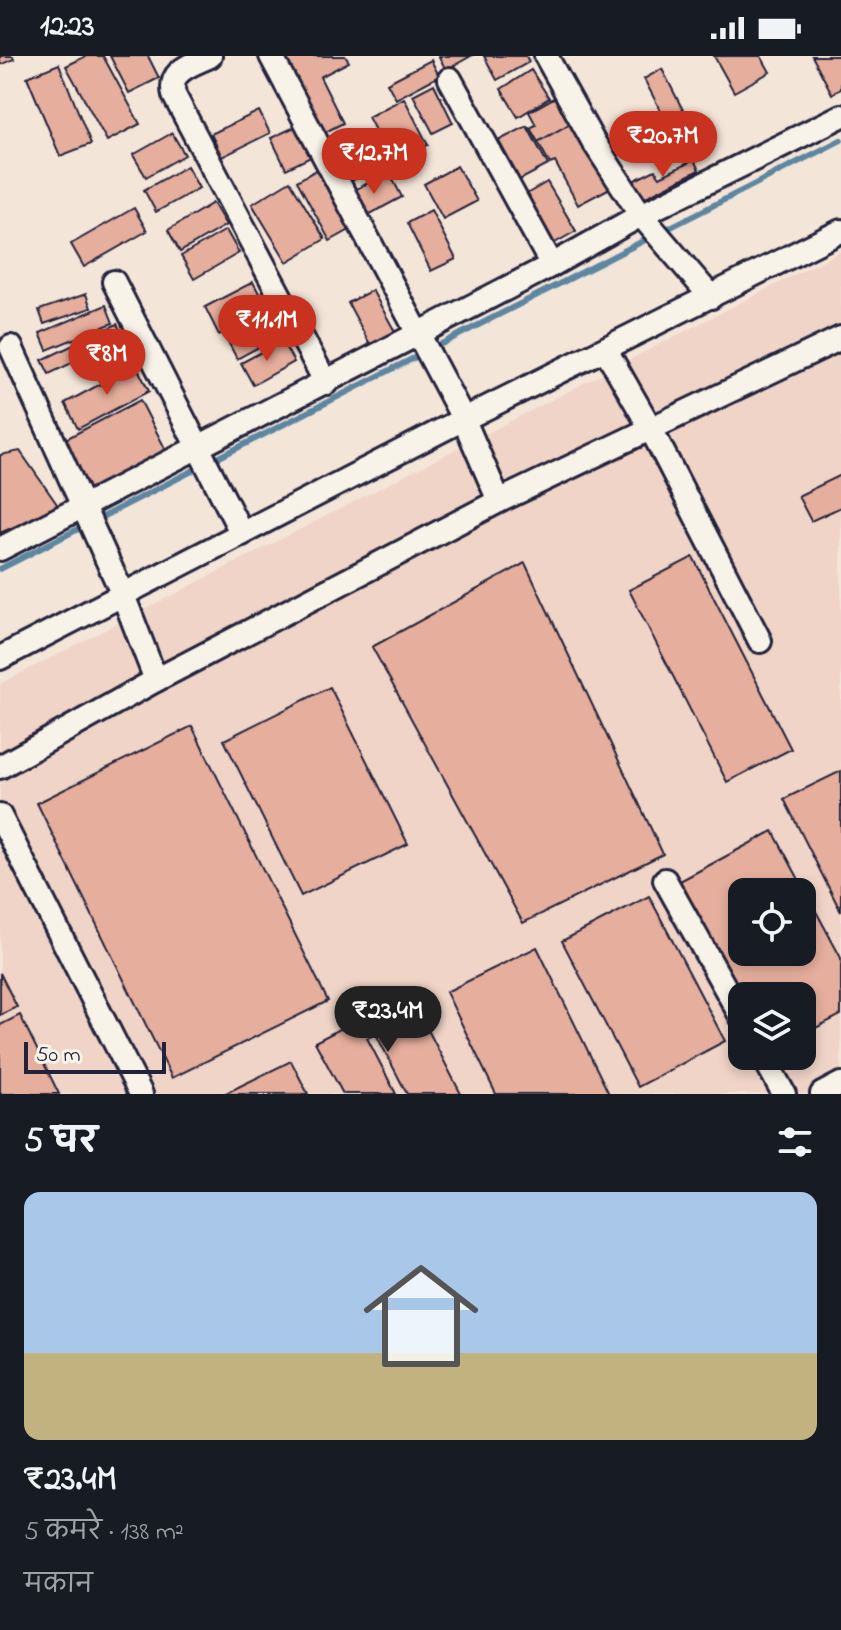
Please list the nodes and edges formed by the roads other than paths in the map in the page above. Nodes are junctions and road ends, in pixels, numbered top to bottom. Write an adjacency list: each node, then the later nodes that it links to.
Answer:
1 (210, 56): 15 (street)
2 (271, 56): 13 (street)
3 (546, 56): 6 (street)
4 (450, 79): 8 (street)
5 (841, 116): 6 (street)
6 (651, 229): 8 (street); 10 (street)
7 (841, 231): 10 (street)
8 (552, 265): 13 (street)
9 (114, 282): 18 (street)
10 (711, 297): 14 (street)
11 (840, 341): 17 (street)
12 (11, 347): 20 (street)
13 (424, 347): 15 (street); 16 (street)
14 (606, 350): 16 (street); 17 (street)
15 (326, 383): 18 (street)
16 (464, 420): 19 (street); 21 (street)
17 (651, 429): 19 (street); 24 (street)
18 (204, 459): 20 (street); 21 (street)
19 (499, 501): 26 (street)
20 (87, 518): 22 (street); 23 (street)
21 (242, 534): 23 (street)
22 (0, 549)
23 (123, 595): 25 (street); 26 (street)
24 (760, 641)
25 (0, 658)
26 (156, 680): 27 (street)
27 (0, 767)
28 (0, 816): 33 (street)
29 (665, 880): 30 (street)
30 (728, 993)
31 (771, 1070): 34 (street)
32 (841, 1084): 35 (street)
33 (141, 1094)
34 (784, 1094)
35 (822, 1094)

